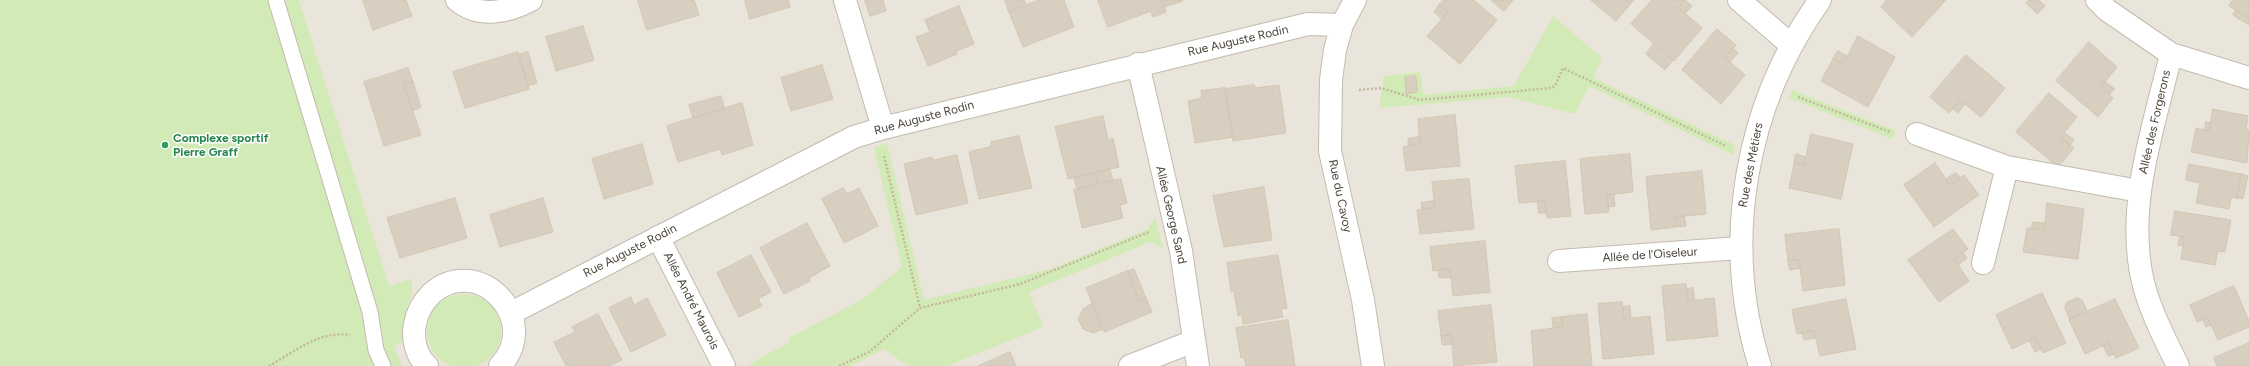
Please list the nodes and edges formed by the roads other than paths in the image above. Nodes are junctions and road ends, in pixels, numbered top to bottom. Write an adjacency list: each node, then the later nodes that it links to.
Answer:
1 (276, 0): 25 (lane)
2 (457, 0): 3 (street)
3 (531, 0)
4 (845, 0): 14 (street)
5 (1355, 0): 9 (street)
6 (1739, 0): 10 (street)
7 (1820, 0): 10 (street, Rue des Métiers)
8 (2097, 0): 11 (street)
9 (1342, 25): 12 (street, Rue Auguste Rodin); 30 (street, Rue du Cavoy)
10 (1791, 45): 19 (street, Rue des Métiers)
11 (2171, 54): 13 (street); 17 (street, Allée des Forgerons)
12 (1138, 64): 14 (street, Rue Auguste Rodin); 23 (street, Allée George Sand)
13 (2249, 78)
14 (883, 128): 18 (street, Rue Auguste Rodin)
15 (1917, 134): 16 (street, Allée des Forgerons)
16 (2007, 167): 17 (street, Allée des Forgerons); 21 (street)
17 (2139, 190): 32 (street, Allée des Forgerons)
18 (658, 237): 22 (street, Rue Auguste Rodin); 27 (street, Allée André Maurois)
19 (1740, 248): 20 (street, Allée de l'Oiseleur); 31 (street, Rue des Métiers)
20 (1560, 262)
21 (1983, 263)
22 (511, 313): 24 (street); 26 (street)
23 (1194, 341): 28 (street); 29 (street, Allée George Sand)
24 (423, 365)
25 (383, 366)
26 (500, 366)
27 (724, 366)
28 (1130, 366)
29 (1198, 366)
30 (1373, 366)
31 (1760, 366)
32 (2178, 366)

